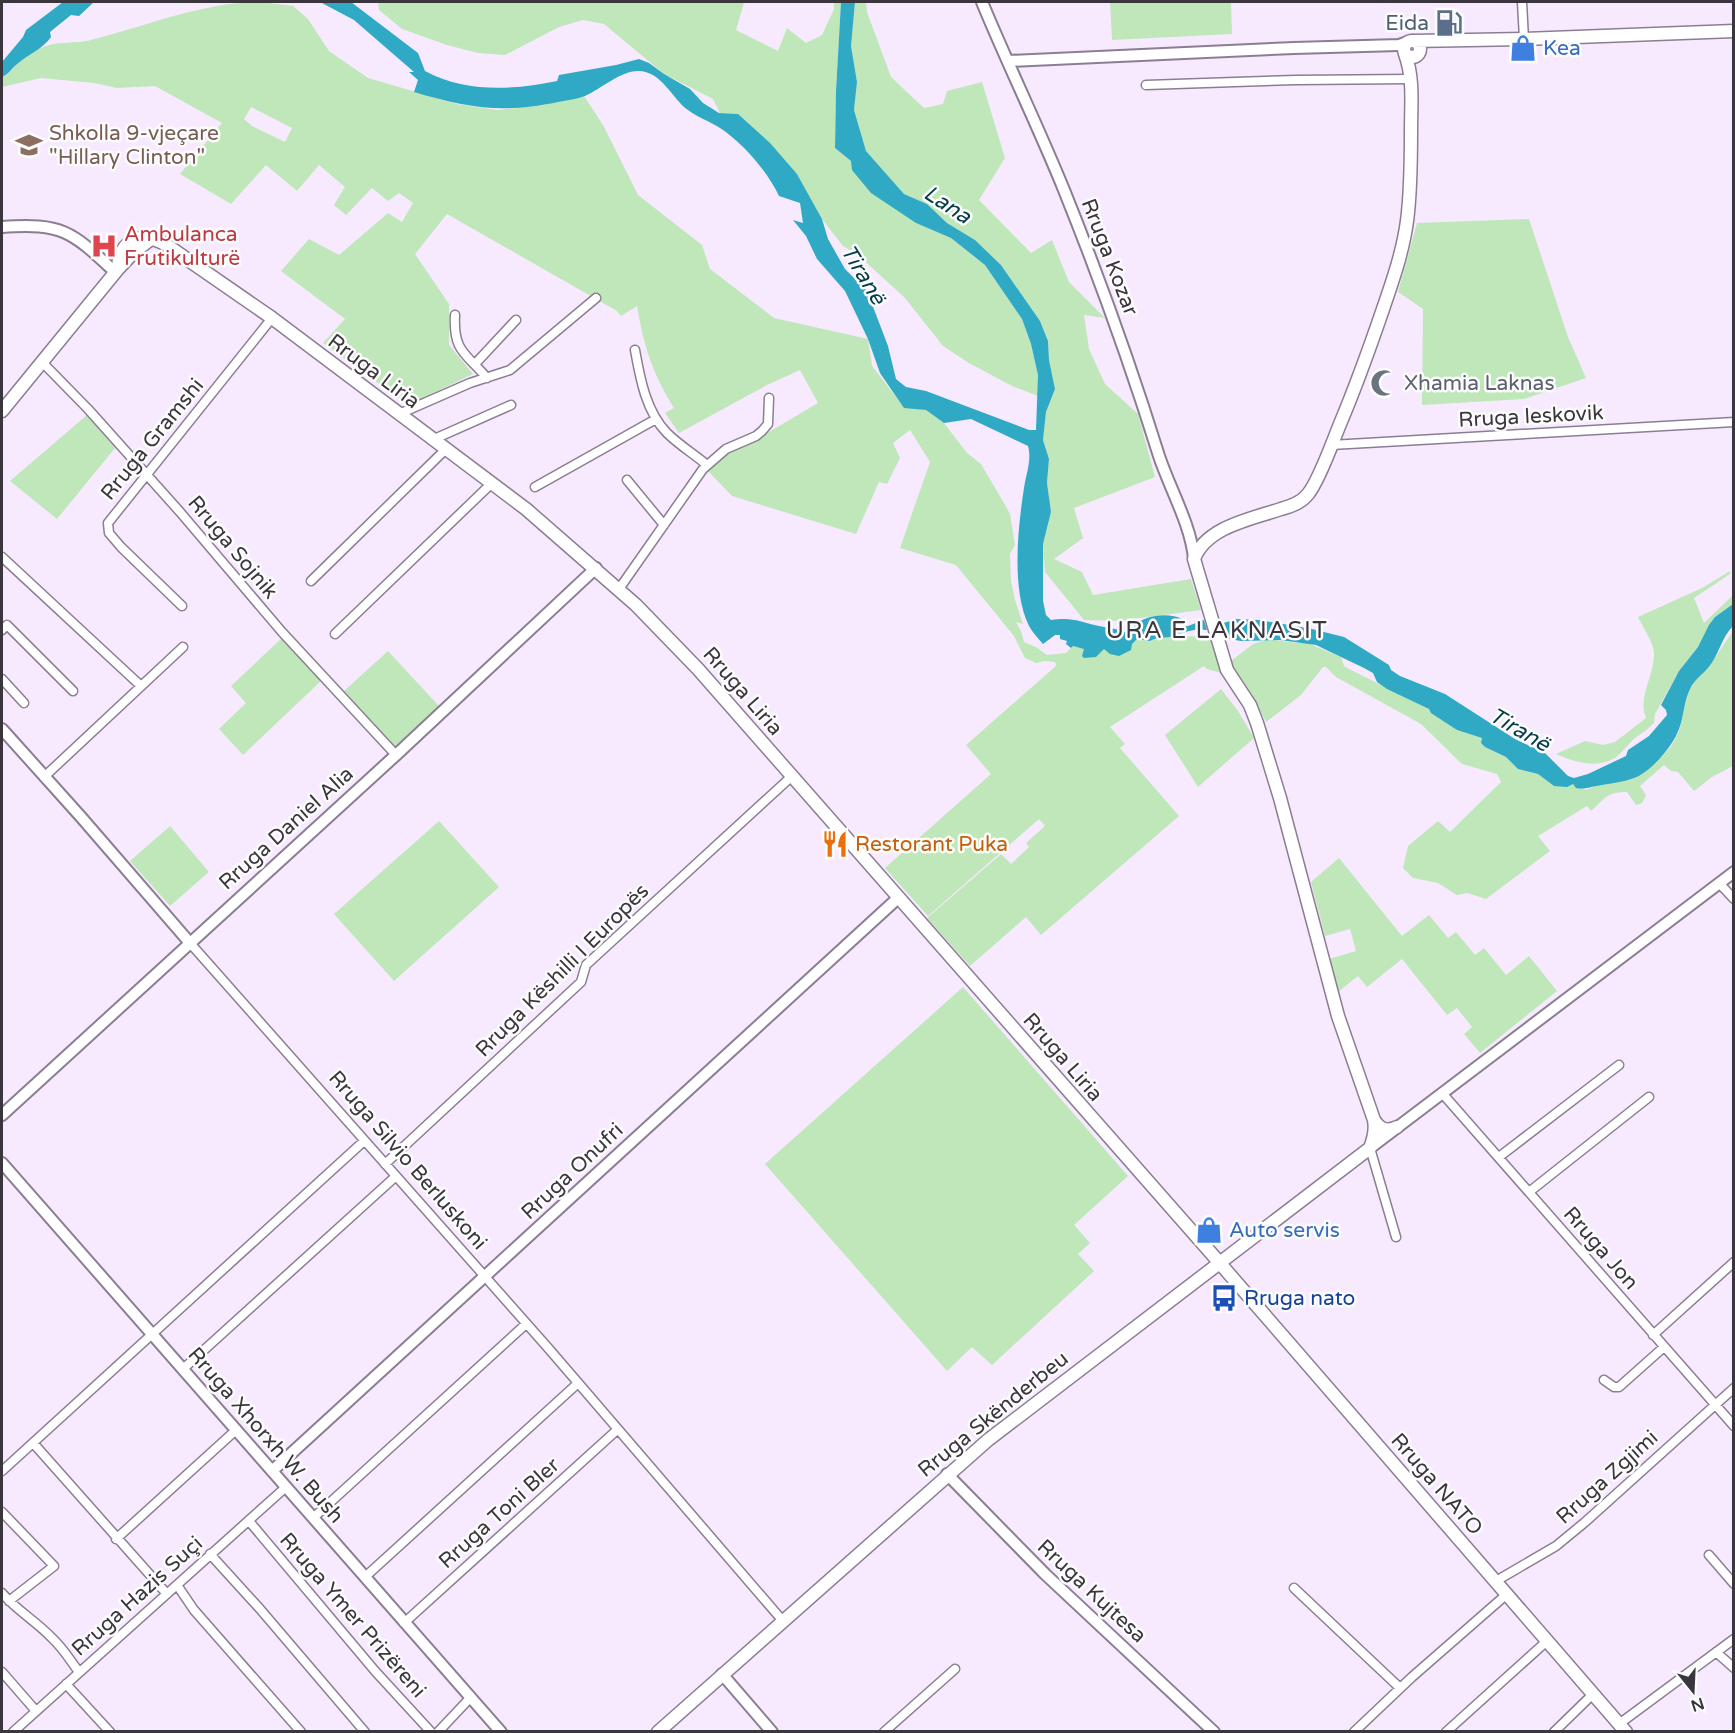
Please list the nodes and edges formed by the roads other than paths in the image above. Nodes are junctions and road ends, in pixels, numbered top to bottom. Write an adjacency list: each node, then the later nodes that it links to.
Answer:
1 (982, 2): 6 (street, Rruga Kozar)
2 (1522, 2): 4 (street)
3 (1734, 31): 4 (main road)
4 (1524, 39): 5 (main road)
5 (1409, 49): 6 (street); 7 (main road)
6 (1008, 61): 34 (street, Rruga Kozar)
7 (1411, 79): 8 (street); 26 (main road)
8 (1146, 86)
9 (2, 227): 10 (street)
10 (117, 270): 13 (main road, Rruga Liria); 16 (main road)
11 (596, 298): 18 (street)
12 (455, 315): 17 (street)
13 (272, 318): 22 (main road, Rruga Liria); 29 (street, Rruga Gramshi)
14 (516, 320): 17 (street)
15 (635, 350): 23 (street)
16 (42, 362): 21 (main road); 29 (street, Rruga Sojnik)
17 (475, 364): 18 (street)
18 (487, 378): 22 (street)
19 (769, 398): 28 (street)
20 (511, 405): 25 (street)
21 (2, 411)
22 (399, 414): 25 (main road, Rruga Liria)
23 (656, 419): 28 (street); 32 (street)
24 (1734, 422): 26 (street, Rruga leskovik)
25 (432, 440): 27 (main road, Rruga Liria)
26 (1331, 445): 35 (main road)
27 (446, 449): 31 (main road, Rruga Liria); 39 (street)
28 (707, 465): 33 (street)
29 (146, 475): 41 (street, Rruga Gramshi); 50 (street, Rruga Sojnik)
30 (627, 480): 33 (street)
31 (492, 483): 38 (main road, Rruga Liria); 43 (street)
32 (535, 487)
33 (664, 525): 40 (street)
34 (1188, 532): 35 (street); 37 (street, Rruga Kozar)
35 (1210, 537): 37 (main road)
36 (2, 557): 46 (street)
37 (1194, 564): 62 (main road)
38 (596, 568): 40 (main road, Rruga Liria); 50 (street, Rruga Daniel Alia)
39 (311, 581)
40 (619, 589): 52 (main road, Rruga Liria)
41 (182, 606)
42 (2, 630): 47 (street)
43 (336, 634)
44 (183, 647): 46 (street)
45 (2, 679): 48 (street)
46 (141, 686): 51 (street)
47 (73, 691)
48 (24, 703)
49 (2, 729): 51 (street, Rruga Silvio Berluskoni)
50 (396, 755): 57 (street, Rruga Daniel Alia)
51 (44, 777): 57 (street, Rruga Silvio Berluskoni)
52 (791, 777): 55 (main road, Rruga Liria); 68 (street, Rruga Këshilli I Europës)
53 (1734, 872): 54 (street)
54 (1719, 883): 56 (street); 59 (street)
55 (898, 898): 73 (main road, Rruga Liria); 74 (street, Rruga Onufri)
56 (1734, 899)
57 (190, 943): 61 (street, Rruga Daniel Alia); 64 (street, Rruga Silvio Berluskoni)
58 (1619, 1065): 66 (street)
59 (1442, 1093): 63 (street); 66 (street, Rruga Jon)
60 (1649, 1097): 70 (street)
61 (2, 1115)
62 (1374, 1120): 63 (main road); 65 (main road)
63 (1397, 1127): 65 (street)
64 (364, 1141): 68 (street, Rruga Silvio Berluskoni); 76 (street)
65 (1370, 1148): 71 (street); 73 (main road, Rruga Skënderbeu)
66 (1499, 1157): 70 (street, Rruga Jon)
67 (2, 1163): 76 (street, Rruga Xhorxh W. Bush)
68 (385, 1164): 69 (street, Rruga Silvio Berluskoni)
69 (395, 1177): 74 (street, Rruga Silvio Berluskoni); 79 (street)
70 (1529, 1192): 77 (street, Rruga Jon)
71 (1396, 1237)
72 (1734, 1262): 77 (street)
73 (1219, 1263): 90 (main road, Rruga Skënderbeu); 99 (main road, Rruga NATO)
74 (485, 1277): 75 (street, Rruga Silvio Berluskoni); 89 (street, Rruga Onufri)
75 (526, 1324): 81 (street, Rruga Silvio Berluskoni); 93 (street)
76 (153, 1334): 79 (street, Rruga Xhorxh W. Bush); 87 (street)
77 (1653, 1335): 78 (street, Rruga Jon)
78 (1664, 1347): 80 (street); 83 (street, Rruga Jon)
79 (183, 1369): 85 (street, Rruga Xhorxh W. Bush)
80 (1604, 1380)
81 (577, 1384): 86 (street, Rruga Silvio Berluskoni); 98 (street)
82 (1734, 1388): 83 (street, Rruga Zgjimi)
83 (1715, 1405): 84 (street, Rruga Jon); 99 (street, Rruga Zgjimi)
84 (1734, 1426)
85 (236, 1430): 89 (street, Rruga Xhorxh W. Bush); 95 (street)
86 (617, 1430): 107 (street, Rruga Silvio Berluskoni); 108 (street, Rruga Toni Bler)
87 (34, 1444): 88 (street); 95 (street)
88 (2, 1471)
89 (272, 1471): 91 (street, Rruga Xhorxh W. Bush)
90 (947, 1474): 107 (main road, Rruga Skënderbeu); 133 (street, Rruga Kujtesa)
91 (286, 1487): 93 (street, Rruga Xhorxh W. Bush); 94 (street, Rruga Hazis Suçi)
92 (2, 1512): 106 (street)
93 (313, 1518): 98 (street, Rruga Xhorxh W. Bush)
94 (249, 1521): 96 (street, Rruga Hazis Suçi); 127 (street, Rruga Ymer Prizëreni)
95 (116, 1539): 104 (street)
96 (210, 1554): 101 (street, Rruga Hazis Suçi); 126 (street)
97 (1709, 1555): 100 (street)
98 (364, 1577): 108 (street, Rruga Xhorxh W. Bush)
99 (1496, 1581): 105 (main road, Rruga NATO)
100 (1734, 1584)
101 (177, 1585): 104 (street, Rruga Hazis Suçi); 125 (street)
102 (1294, 1588): 118 (street)
103 (2, 1593): 106 (street)
104 (167, 1594): 115 (street, Rruga Hazis Suçi)
105 (1507, 1594): 110 (main road, Rruga NATO); 118 (street)
106 (9, 1601): 115 (street)
107 (782, 1620): 116 (main road, Rruga Skënderbeu)
108 (404, 1623): 120 (street, Rruga Xhorxh W. Bush)
109 (1734, 1639): 111 (street)
110 (1547, 1641): 119 (main road, Rruga NATO); 135 (street)
111 (1716, 1652): 112 (street); 122 (street)
112 (1734, 1668)
113 (955, 1669): 132 (street)
114 (2, 1672): 121 (street)
115 (79, 1672): 117 (street, Rruga Hazis Suçi)
116 (722, 1674): 130 (main road, Rruga Skënderbeu); 131 (street)
117 (66, 1684): 121 (street, Rruga Hazis Suçi); 124 (street)
118 (1400, 1688): 134 (street)
119 (1593, 1694): 122 (main road, Rruga NATO); 136 (street)
120 (471, 1697): 128 (street); 129 (street, Rruga Xhorxh W. Bush)
121 (36, 1711): 123 (street, Rruga Hazis Suçi)
122 (1622, 1728)
123 (13, 1731)
124 (110, 1731)
125 (301, 1731)
126 (365, 1731)
127 (431, 1731)
128 (438, 1731)
129 (501, 1731)
130 (658, 1731)
131 (772, 1731)
132 (884, 1731)
133 (1214, 1731)
134 (1354, 1731)
135 (1446, 1731)
136 (1554, 1731)

